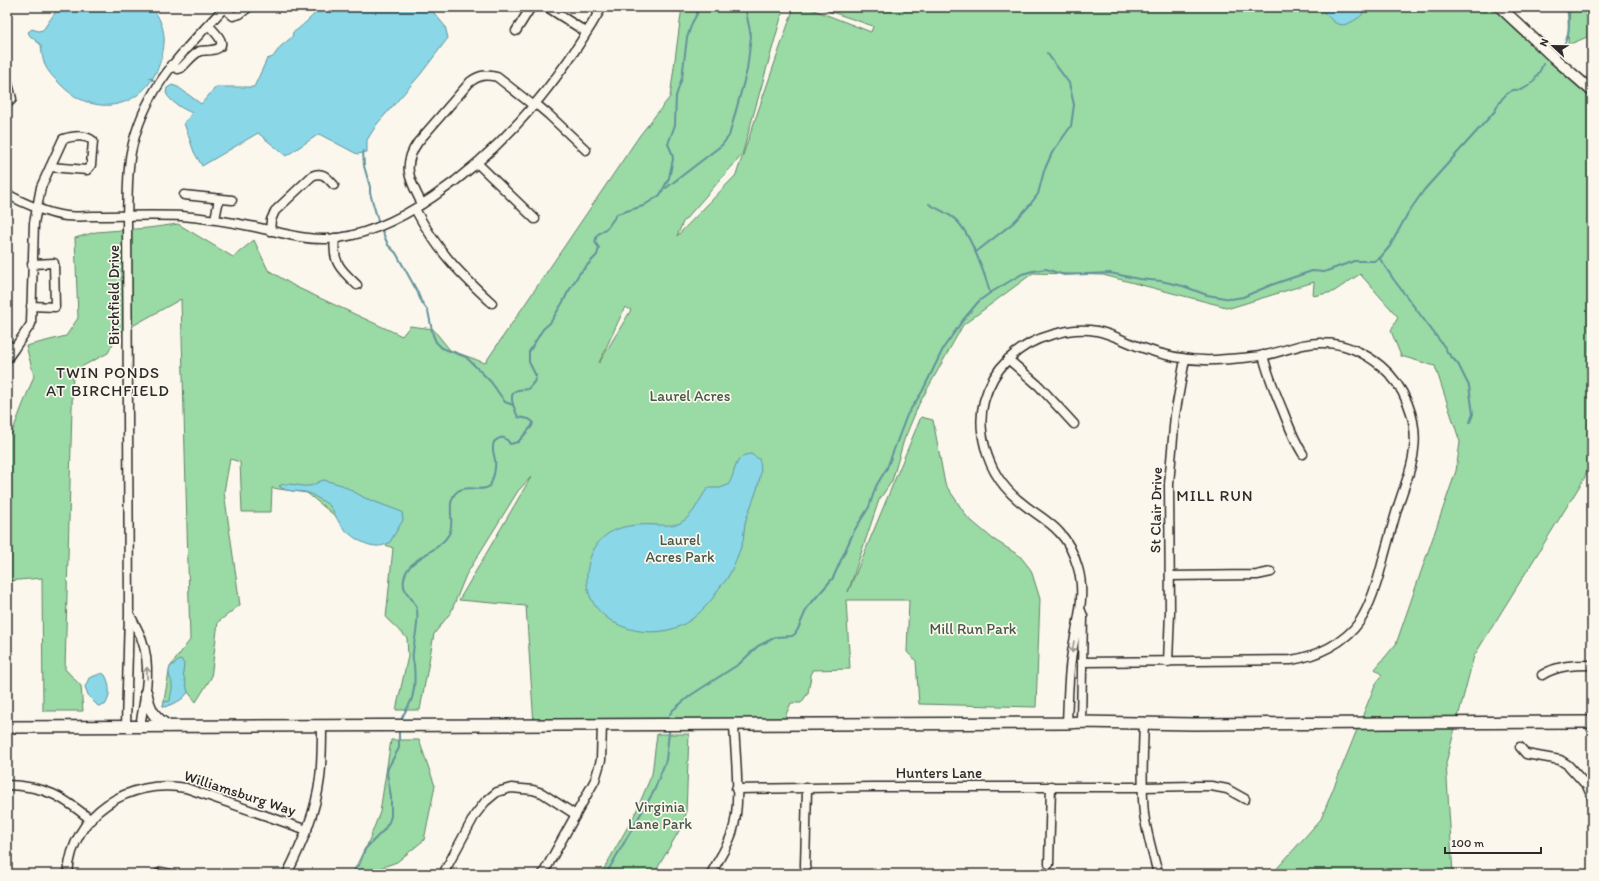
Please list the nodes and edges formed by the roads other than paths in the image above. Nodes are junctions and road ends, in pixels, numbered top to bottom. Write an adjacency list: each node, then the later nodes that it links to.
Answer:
1 (225, 7): 2 (street); 7 (street, Birchfield Drive)
2 (249, 7)
3 (532, 7): 8 (street)
4 (546, 7): 9 (street)
5 (602, 7): 9 (street)
6 (1500, 7): 12 (street)
7 (208, 25): 10 (street, Birchfield Drive); 10 (street)
8 (516, 31)
9 (586, 32): 14 (street)
10 (171, 65): 26 (street, Birchfield Drive)
11 (7, 80): 13 (street)
12 (1592, 90)
13 (7, 104)
14 (535, 105): 15 (street); 16 (street); 23 (street)
15 (586, 150)
16 (477, 164): 23 (street); 28 (street)
17 (50, 167): 17 (street); 24 (street)
18 (334, 185): 29 (street)
19 (7, 194): 24 (street)
20 (184, 195): 21 (street)
21 (218, 199): 22 (street); 27 (street)
22 (232, 200)
23 (422, 204): 25 (street)
24 (37, 208): 26 (street); 31 (street)
25 (415, 210): 30 (street); 33 (street)
26 (127, 216): 27 (street); 45 (street, Birchfield Drive)
27 (215, 219): 29 (street)
28 (535, 219)
29 (270, 231): 30 (street)
30 (335, 238): 32 (street)
31 (32, 264): 34 (street); 34 (street)
32 (356, 285)
33 (492, 303)
34 (31, 306): 35 (street)
35 (10, 346): 37 (street)
36 (1263, 355): 38 (street); 41 (street); 47 (street)
37 (7, 359)
38 (1185, 359): 39 (street); 43 (street, St Clair Drive)
39 (1008, 360): 40 (street); 44 (street)
40 (1074, 424)
41 (1303, 454)
42 (1271, 572): 43 (street)
43 (1170, 576): 47 (street, St Clair Drive)
44 (1080, 608): 46 (street); 54 (street, one-way to 54)
45 (129, 614): 50 (street, Birchfield Drive, one-way to 45); 57 (street, Birchfield Drive)
46 (1082, 662): 47 (street); 51 (street)
47 (1168, 662)
48 (1592, 665): 49 (street)
49 (1542, 676)
50 (146, 693): 60 (street, Birchfield Drive); 61 (main road)
51 (1081, 722): 52 (main road); 54 (main road)
52 (1144, 722): 53 (main road); 65 (street)
53 (1592, 722)
54 (1067, 723): 56 (main road)
55 (602, 724): 56 (main road); 58 (main road); 70 (street)
56 (734, 724): 66 (street)
57 (126, 725): 59 (main road); 60 (main road)
58 (322, 725): 61 (main road); 72 (street)
59 (7, 726)
60 (140, 726): 61 (main road)
61 (168, 726)
62 (1520, 747): 68 (street)
63 (7, 786): 71 (street)
64 (1051, 786): 65 (street, Hunters Lane); 67 (street, Hunters Lane); 73 (street)
65 (1143, 787): 69 (street, Hunters Lane); 83 (street)
66 (736, 789): 67 (street, Hunters Lane); 81 (street)
67 (807, 789): 82 (street)
68 (1592, 797)
69 (1245, 799)
70 (576, 815): 74 (street); 79 (street)
71 (91, 820): 72 (street, Williamsburg Way); 75 (street, Williamsburg Way)
72 (307, 830): 78 (street)
73 (1049, 864)
74 (544, 872): 80 (street)
75 (68, 874)
76 (158, 874): 77 (street)
77 (171, 874)
78 (287, 874)
79 (443, 874)
80 (553, 874)
81 (711, 874)
82 (807, 874)
83 (1158, 874)

